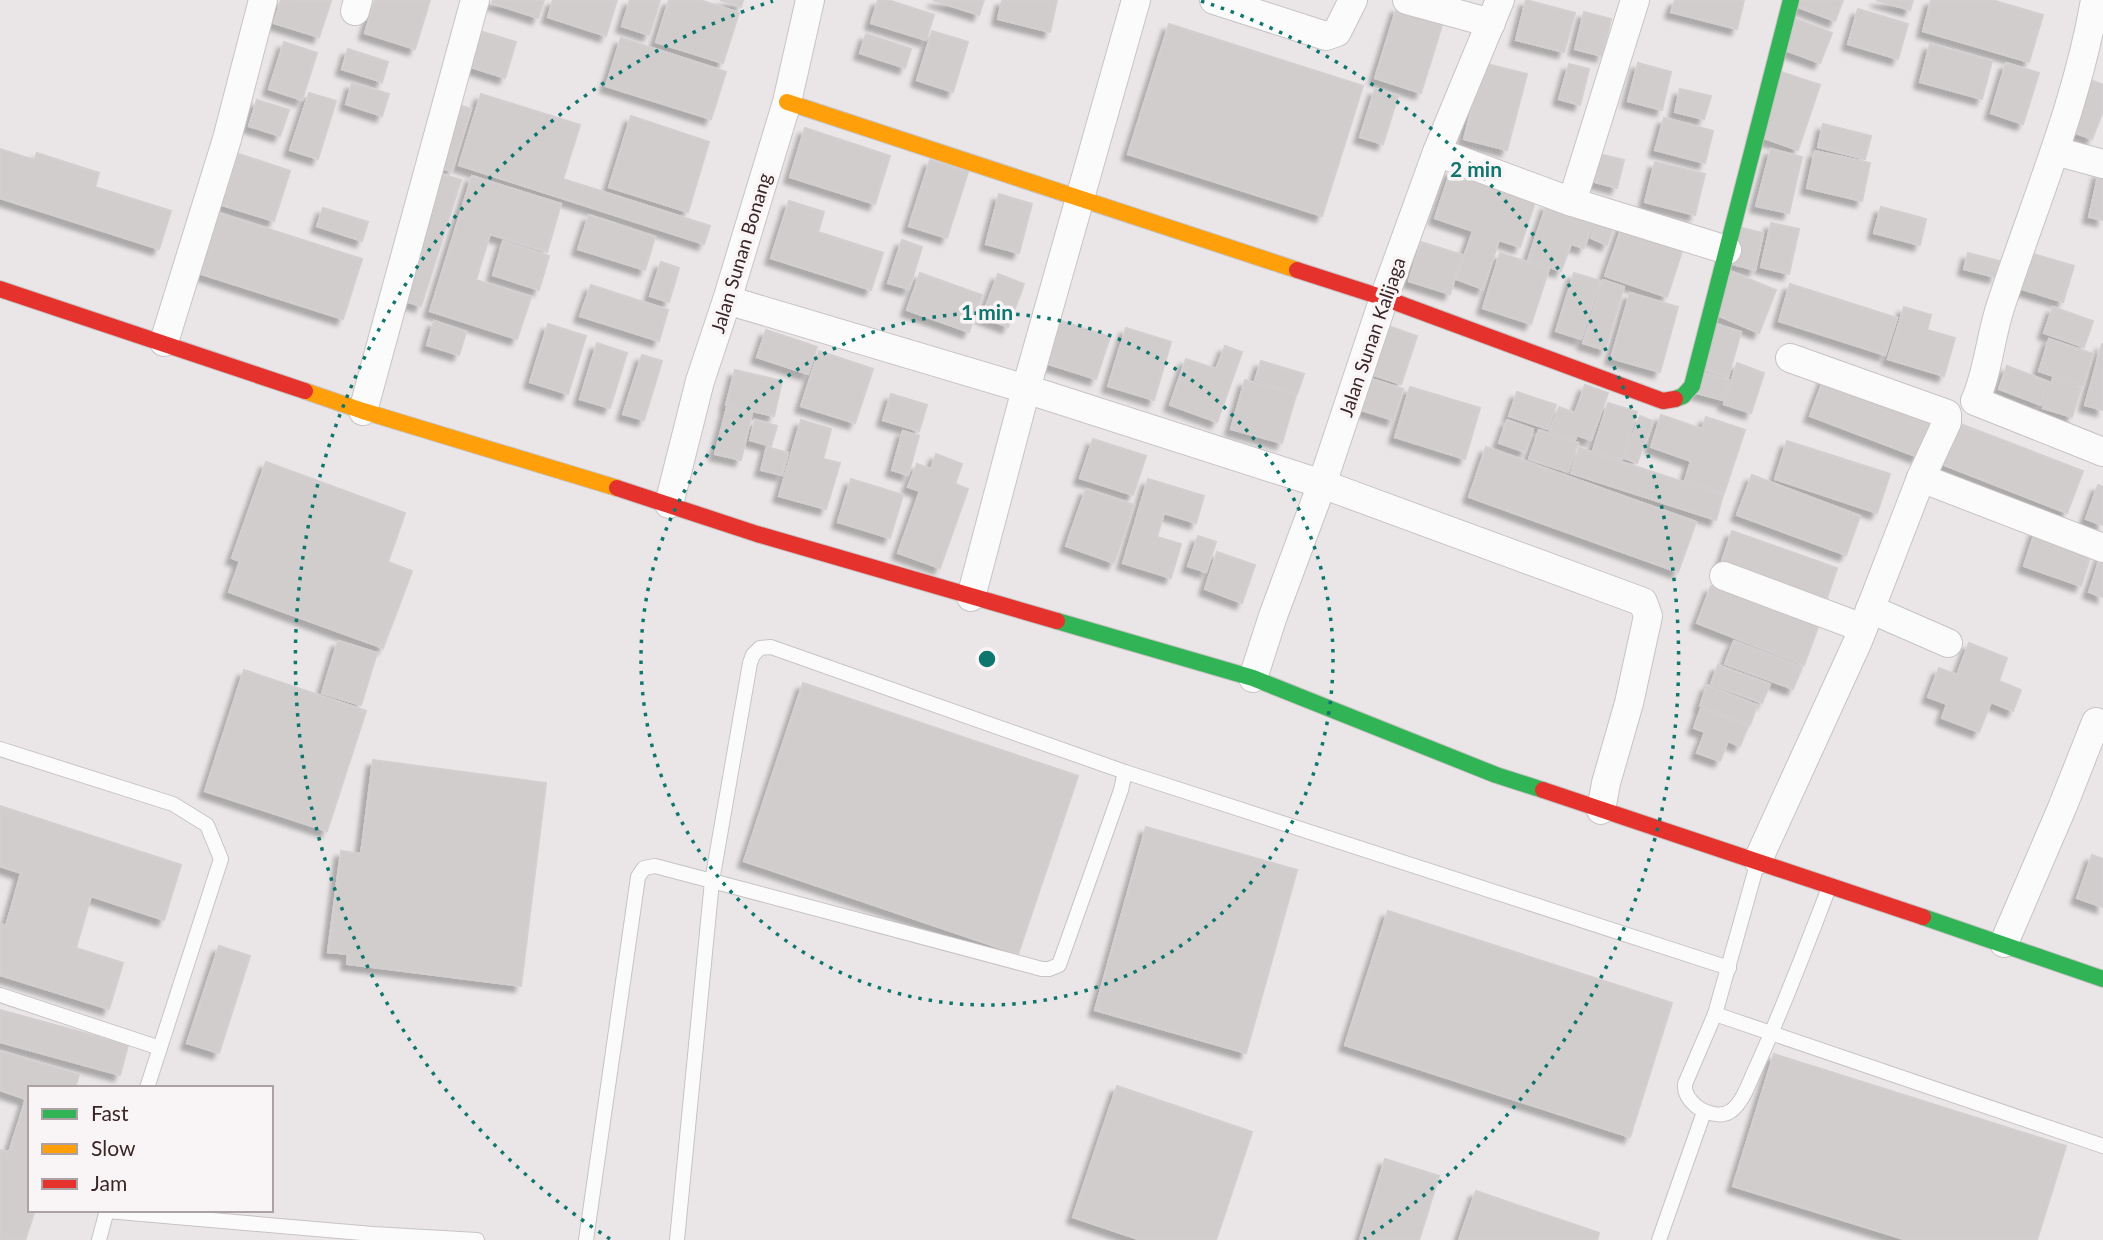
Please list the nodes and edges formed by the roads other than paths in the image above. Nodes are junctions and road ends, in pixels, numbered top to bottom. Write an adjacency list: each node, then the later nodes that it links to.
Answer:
1 (263, 0): 22 (street)
2 (475, 0): 25 (street)
3 (810, 0): 12 (street, Jalan Sunan Bonang)
4 (1136, 0): 16 (street)
5 (1214, 0): 6 (street)
6 (1353, 0)
7 (1407, 0): 11 (street)
8 (1635, 0): 17 (street)
9 (1791, 0): 18 (main road)
10 (2095, 0): 13 (street)
11 (1496, 12): 14 (street, Jalan Sunan Kalijaga)
12 (787, 102): 16 (main road); 21 (street, Jalan Sunan Bonang)
13 (2054, 150): 15 (street); 26 (street)
14 (1437, 152): 17 (street); 20 (street, Jalan Sunan Kalijaga)
15 (2103, 164)
16 (1079, 200): 20 (main road); 24 (street)
17 (1572, 202): 18 (street)
18 (1727, 250): 20 (main road)
19 (0, 289): 22 (main road)
20 (1384, 298): 28 (street, Jalan Sunan Kalijaga)
21 (727, 300): 24 (street); 29 (street, Jalan Sunan Bonang)
22 (164, 342): 25 (main road)
23 (1790, 358): 27 (street)
24 (1026, 389): 28 (street); 32 (street)
25 (363, 411): 29 (main road)
26 (2103, 452)
27 (1921, 478): 30 (street); 33 (street)
28 (1322, 484): 35 (street, Jalan Sunan Kalijaga); 39 (street)
29 (669, 505): 32 (main road)
30 (2103, 548)
31 (1724, 576): 33 (street)
32 (971, 597): 35 (main road)
33 (1867, 619): 34 (street); 40 (street)
34 (1948, 643)
35 (1253, 678): 39 (main road)
36 (2096, 722): 43 (street)
37 (0, 749): 49 (lane)
38 (1125, 772): 41 (lane); 41 (lane); 44 (lane)
39 (1601, 810): 40 (main road)
40 (1758, 860): 42 (main road); 44 (lane)
41 (712, 881): 57 (lane); 58 (lane)
42 (1830, 884): 43 (main road); 48 (lane)
43 (2004, 943): 45 (main road)
44 (1729, 968): 47 (lane)
45 (2103, 979)
46 (0, 995): 49 (lane)
47 (1714, 1014): 48 (lane); 51 (lane)
48 (1772, 1034): 51 (lane); 52 (lane)
49 (160, 1048): 50 (lane)
50 (148, 1086)
51 (1704, 1112): 59 (lane)
52 (2103, 1146)
53 (107, 1212): 55 (lane)
54 (119, 1212): 56 (lane)
55 (99, 1240)
56 (477, 1240)
57 (586, 1240)
58 (677, 1240)
59 (1659, 1240)

